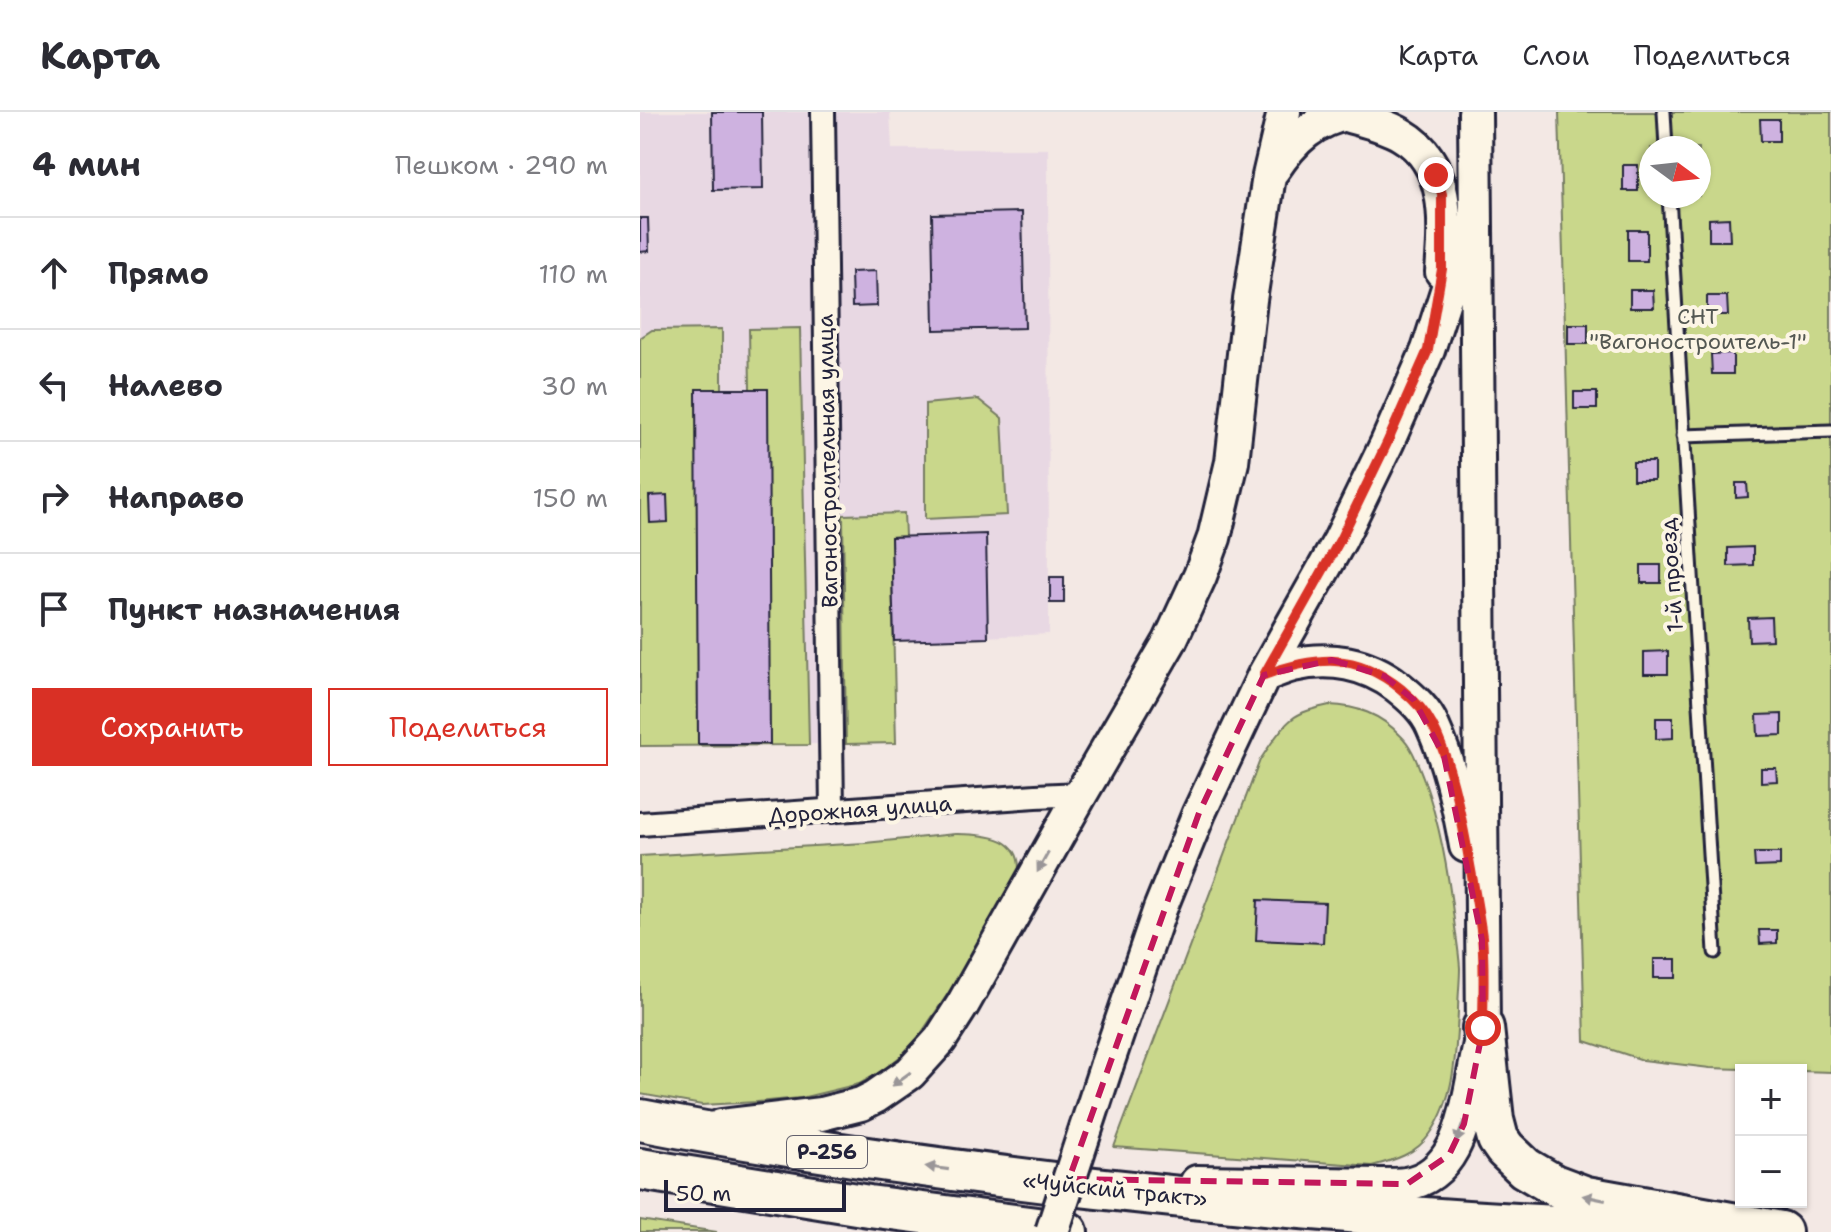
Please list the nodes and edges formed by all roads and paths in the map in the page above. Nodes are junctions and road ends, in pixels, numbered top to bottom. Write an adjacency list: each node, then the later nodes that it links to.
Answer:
1 (823, 112): 15 (street, Вагоностроительная улица)
2 (1284, 112): 7 (street)
3 (1475, 112): 8 (street)
4 (1664, 112): 6 (lane)
5 (1347, 113): 7 (street); 10 (street)
6 (1665, 136)
7 (1269, 176): 14 (street)
8 (1475, 206): 10 (street); 17 (street)
9 (1670, 208): 12 (lane, 1-й проезд)
10 (1428, 350): 13 (street)
11 (1831, 431): 12 (lane)
12 (1683, 436): 18 (lane, 1-й проезд)
13 (1264, 675): 17 (street); 25 (street, bridge)
14 (1081, 794): 15 (street, Дорожная улица); 21 (street, one-way to 21)
15 (832, 811): 16 (street, Дорожная улица)
16 (640, 824)
17 (1482, 940): 19 (street)
18 (1715, 952)
19 (1483, 1028): 23 (street, one-way to 23); 28 (highway, one-way to 19)
20 (640, 1120): 21 (highway, «Чуйский тракт» / Р-256)
21 (690, 1130): 23 (highway, «Чуйский тракт» / Р-256, one-way to 21)
22 (640, 1169): 24 (highway, Р-256)
23 (1014, 1178): 27 (highway, «Чуйский тракт» / Р-256)
24 (1022, 1229): 26 (highway, Р-256)
25 (1052, 1232)
26 (1067, 1232)
27 (1689, 1232)
28 (1781, 1232)

